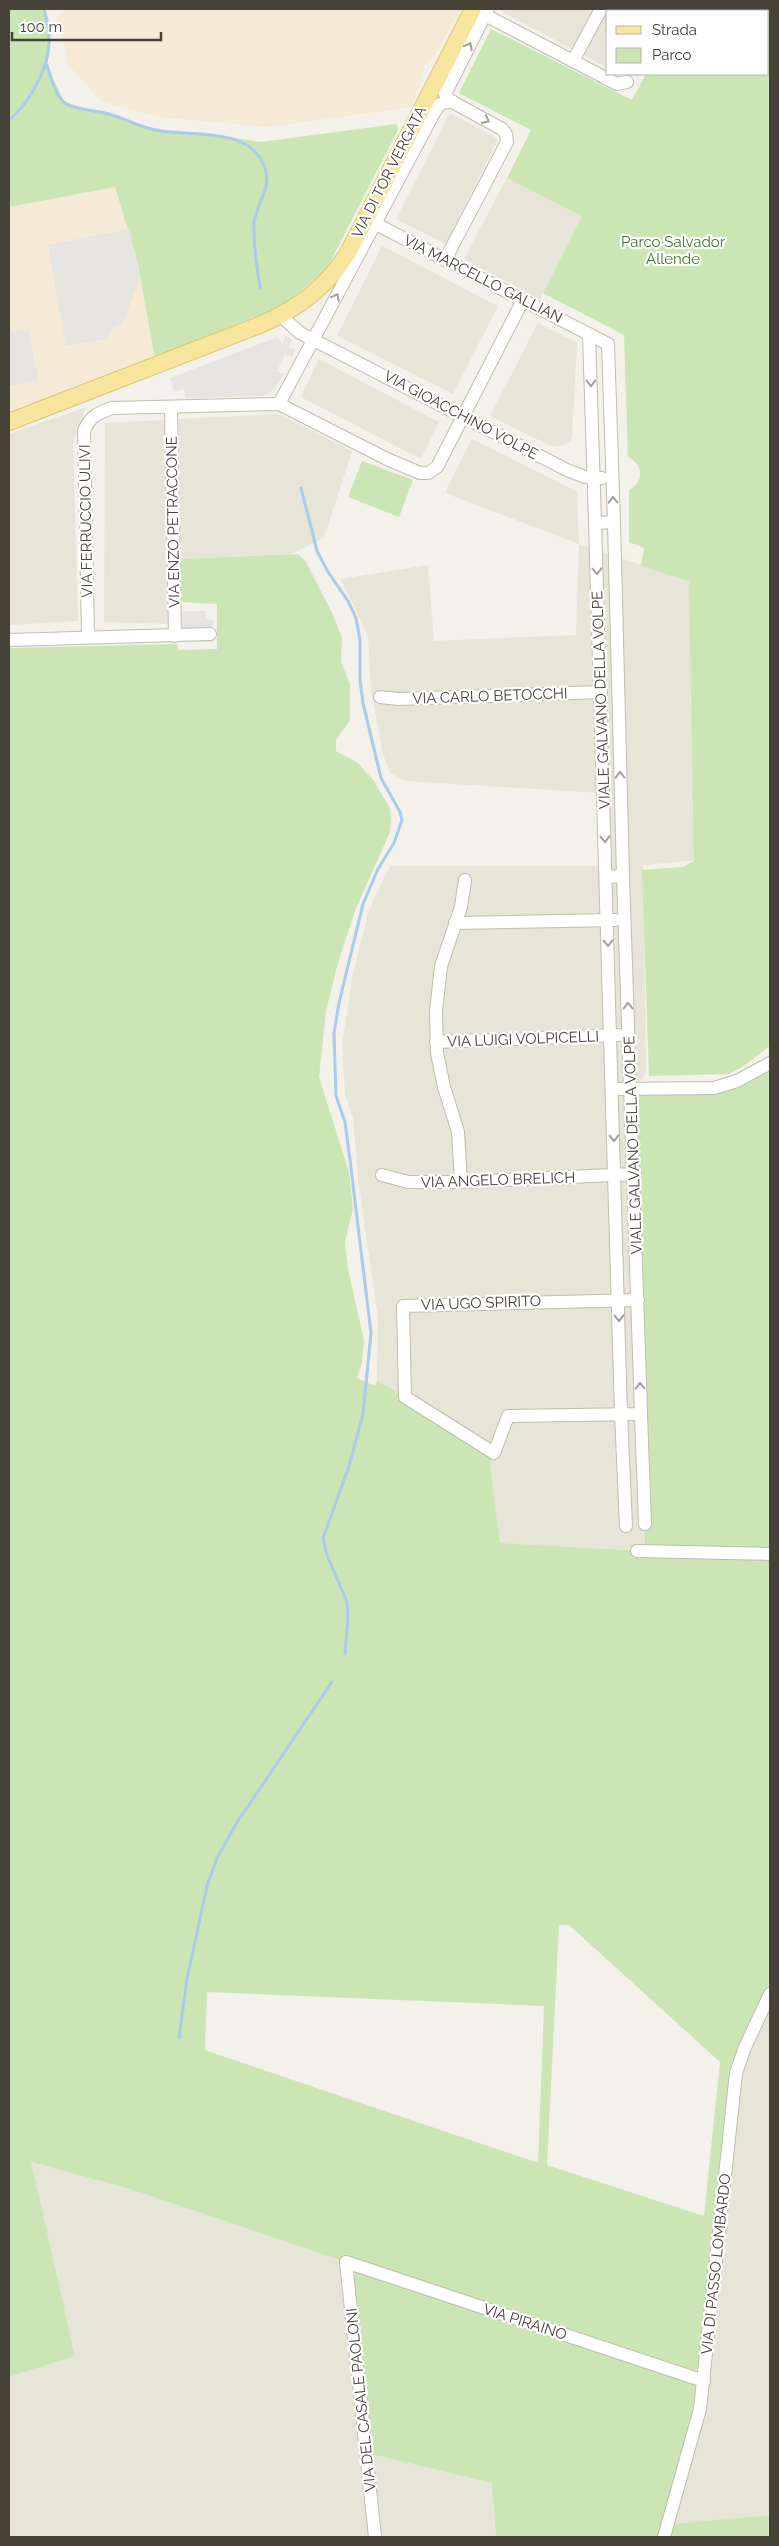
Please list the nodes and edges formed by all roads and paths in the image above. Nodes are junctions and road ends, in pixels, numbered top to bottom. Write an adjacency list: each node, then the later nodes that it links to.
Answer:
1 (601, 9): 3 (street)
2 (482, 11): 3 (street); 5 (main road, VIA DI TOR VERGATA)
3 (573, 61): 4 (street)
4 (627, 82)
5 (446, 89): 6 (street, VIA DI TOR VERGATA); 7 (street, one-way to 7); 9 (main road, VIA DI TOR VERGATA)
6 (376, 224): 7 (street, VIA MARCELLO GALLIAN); 11 (street, VIA DI TOR VERGATA, one-way to 6)
7 (445, 260): 8 (street, VIA MARCELLO GALLIAN)
8 (524, 300): 10 (street, VIA MARCELLO GALLIAN); 14 (street)
9 (280, 315): 11 (street); 15 (main road, VIA DI TOR VERGATA)
10 (589, 334): 16 (street, one-way to 16); 17 (street, VIA MARCELLO GALLIAN)
11 (313, 340): 12 (street, VIA DI TOR VERGATA); 14 (street, VIA GIOACCHINO VOLPE)
12 (279, 404): 13 (street, VIA FERRUCCIO ULIVI); 14 (street)
13 (171, 408): 21 (street, VIA ENZO PETRACCONE); 22 (street, VIA FERRUCCIO ULIVI)
14 (463, 417): 16 (street, VIA GIOACCHINO VOLPE)
15 (9, 422)
16 (594, 478): 17 (street, VIA GIOACCHINO VOLPE); 19 (street)
17 (612, 478): 18 (street, VIA MARCELLO GALLIAN, one-way to 17)
18 (614, 522): 19 (street); 26 (street, VIALE GALVANO DELLA VOLPE, one-way to 18)
19 (595, 523): 24 (street, VIALE GALVANO DELLA VOLPE, one-way to 24)
20 (210, 634): 21 (street)
21 (176, 636): 22 (street)
22 (88, 637): 23 (street)
23 (9, 640)
24 (601, 692): 25 (street, VIA CARLO BETOCCHI); 27 (street, VIALE GALVANO DELLA VOLPE, one-way to 27)
25 (380, 697)
26 (623, 876): 27 (street); 30 (street, VIALE GALVANO DELLA VOLPE)
27 (606, 877): 29 (street, VIALE GALVANO DELLA VOLPE)
28 (465, 880): 31 (street)
29 (608, 920): 30 (street); 31 (street); 33 (street, VIALE GALVANO DELLA VOLPE, one-way to 33)
30 (625, 920): 32 (street, VIALE GALVANO DELLA VOLPE, one-way to 30)
31 (455, 923): 34 (street)
32 (630, 1035): 33 (street, VIA LUIGI VOLPICELLI); 37 (street, VIALE GALVANO DELLA VOLPE)
33 (611, 1036): 34 (street, VIA LUIGI VOLPICELLI); 36 (street, VIALE GALVANO DELLA VOLPE)
34 (436, 1042): 41 (street)
35 (770, 1063): 37 (street)
36 (613, 1089): 37 (street); 40 (street, VIALE GALVANO DELLA VOLPE, one-way to 40)
37 (632, 1089): 38 (street, VIALE GALVANO DELLA VOLPE)
38 (635, 1174): 40 (street, VIA ANGELO BRELICH); 43 (street, VIALE GALVANO DELLA VOLPE)
39 (382, 1175): 41 (street, VIA ANGELO BRELICH)
40 (615, 1176): 41 (street, VIA ANGELO BRELICH); 42 (street, VIALE GALVANO DELLA VOLPE)
41 (461, 1182)
42 (618, 1299): 43 (street, VIA UGO SPIRITO); 44 (street, VIALE GALVANO DELLA VOLPE, one-way to 44); 44 (street, VIA UGO SPIRITO)
43 (638, 1300): 45 (street, VIALE GALVANO DELLA VOLPE, one-way to 43)
44 (621, 1414): 45 (street); 47 (street, VIALE GALVANO DELLA VOLPE)
45 (641, 1414): 46 (street, VIALE GALVANO DELLA VOLPE)
46 (645, 1524)
47 (626, 1526)
48 (637, 1551): 49 (street)
49 (770, 1554)
50 (770, 1994): 52 (street, VIA DI PASSO LOMBARDO)
51 (346, 2262): 52 (street, VIA PIRAINO); 53 (street, VIA DEL CASALE PAOLONI)
52 (704, 2381): 54 (street, VIA DI PASSO LOMBARDO)
53 (375, 2537)
54 (664, 2537)

